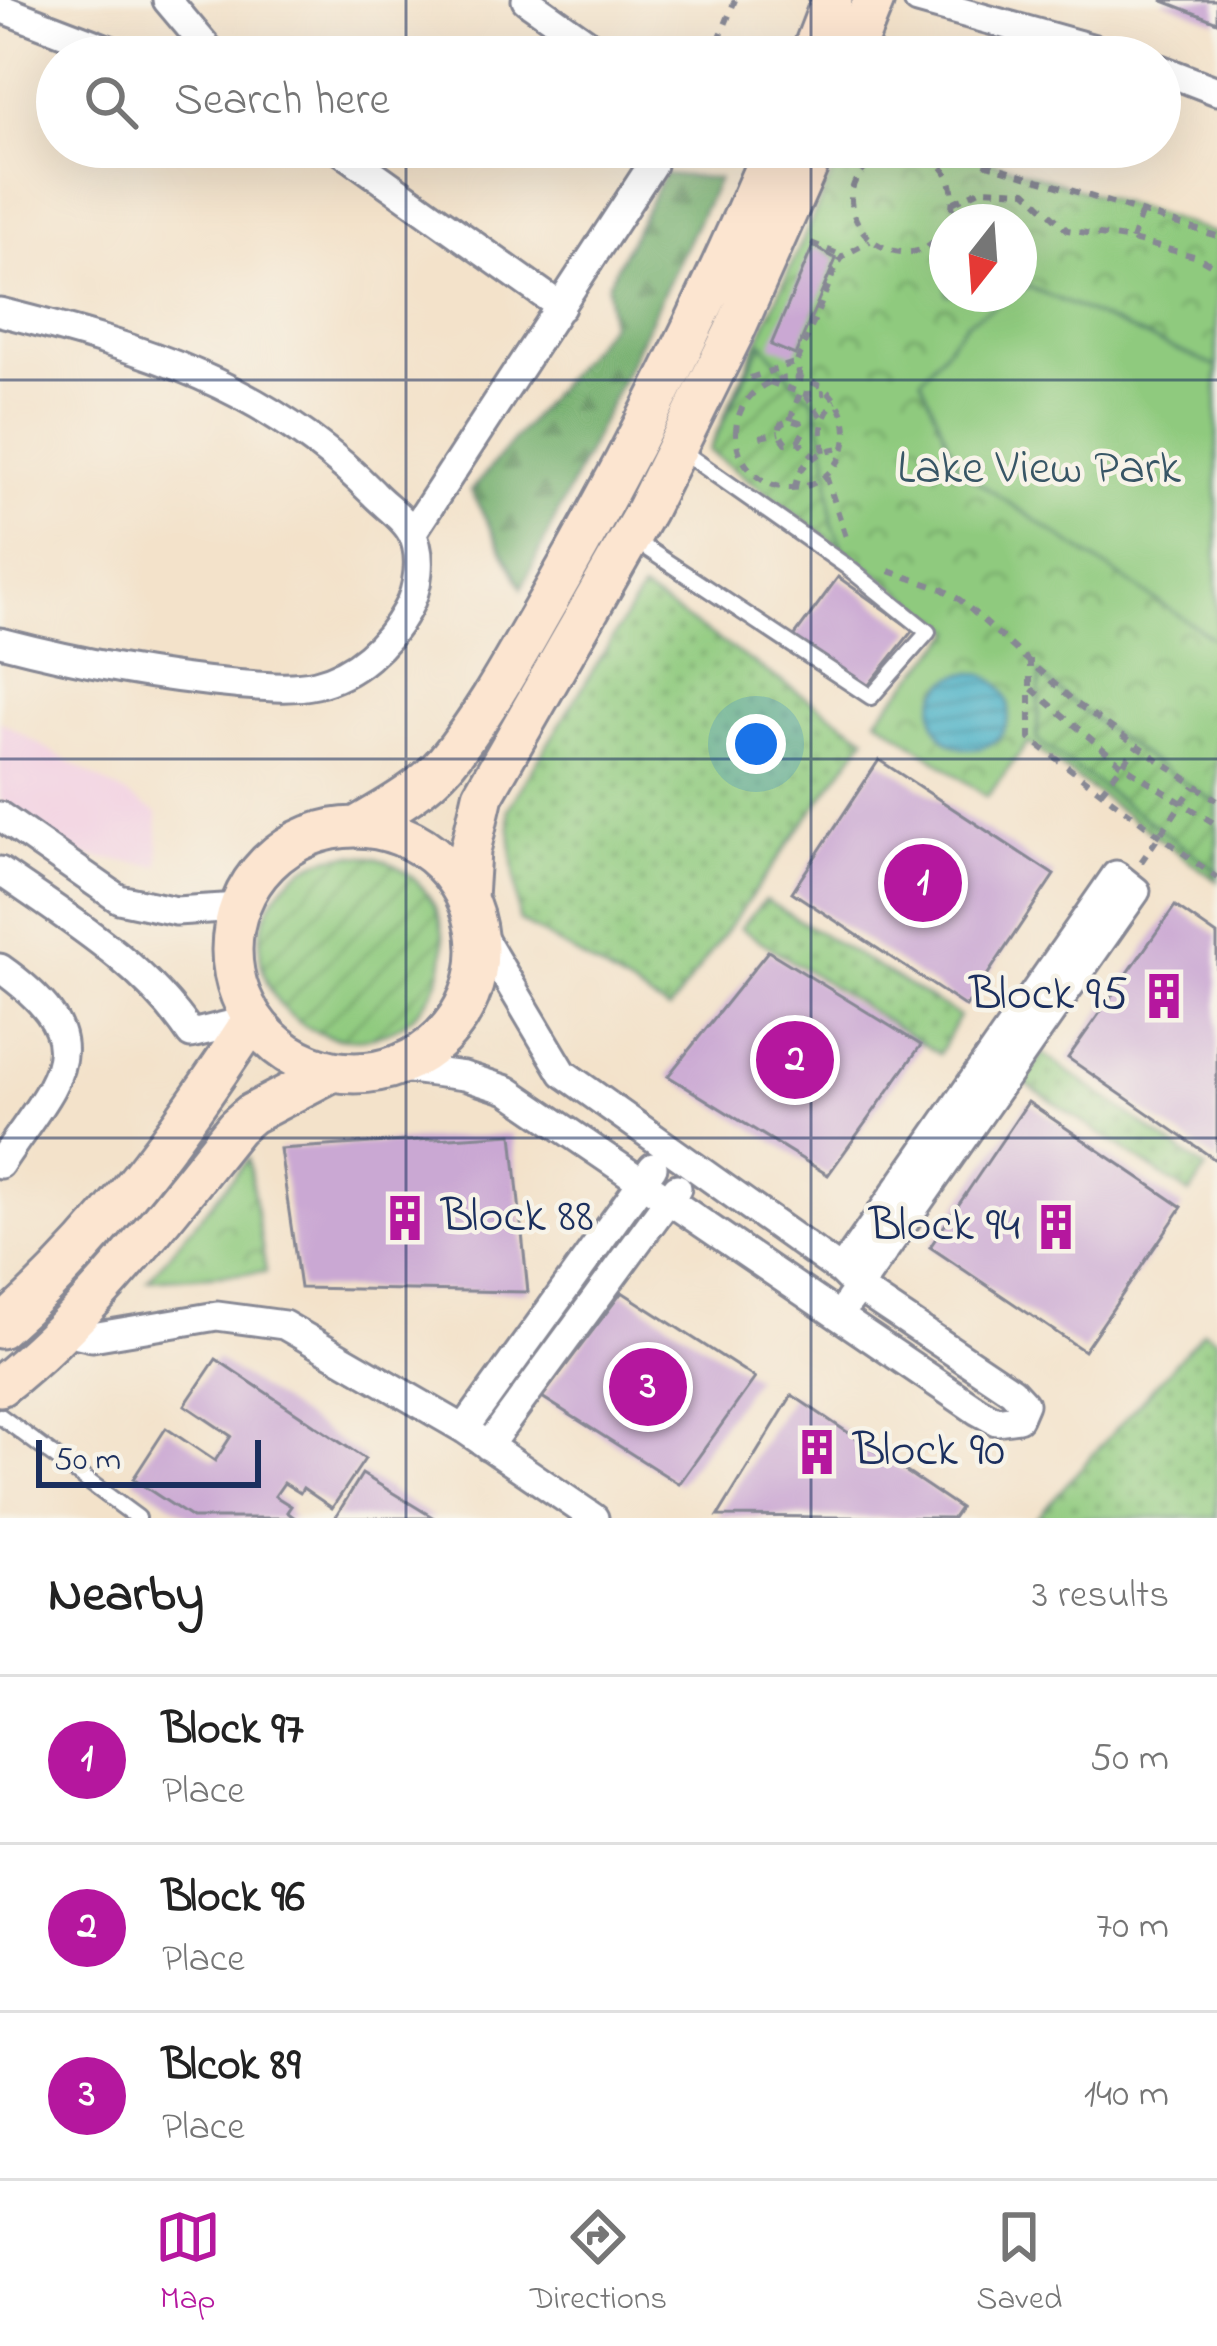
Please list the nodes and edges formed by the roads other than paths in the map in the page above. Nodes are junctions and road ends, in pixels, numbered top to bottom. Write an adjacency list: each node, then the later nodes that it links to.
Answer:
1 (167, 0): 8 (street)
2 (526, 0): 9 (street)
3 (832, 0): 10 (street)
4 (874, 0): 11 (street)
5 (930, 2): 12 (street)
6 (0, 8): 7 (street)
7 (73, 36)
8 (197, 36)
9 (572, 36)
10 (818, 36)
11 (859, 36)
12 (1049, 36)
13 (1181, 77): 14 (street)
14 (1217, 91)
15 (366, 168): 19 (street)
16 (650, 168): 19 (street)
17 (764, 168): 26 (street)
18 (807, 168): 21 (street)
19 (561, 307): 22 (street)
20 (0, 312): 22 (street)
21 (675, 446): 23 (street); 23 (lane)
22 (412, 532): 24 (street)
23 (630, 537): 30 (street)
24 (0, 642)
25 (0, 816): 29 (street)
26 (358, 826): 29 (street); 30 (street)
27 (0, 871): 32 (street)
28 (1126, 883): 40 (street)
29 (239, 907): 32 (street)
30 (472, 914): 33 (street); 35 (street)
31 (0, 968): 36 (street)
32 (253, 1019): 34 (street); 42 (street)
33 (394, 1067): 34 (street); 38 (street)
34 (333, 1071): 43 (street)
35 (665, 1149): 37 (street); 38 (street)
36 (0, 1165)
37 (693, 1168): 39 (street); 40 (street)
38 (643, 1180): 39 (street); 46 (street)
39 (669, 1198): 41 (street); 47 (street)
40 (849, 1279): 41 (street); 41 (street)
41 (820, 1304)
42 (0, 1328)
43 (61, 1330): 44 (street); 46 (street)
44 (0, 1386)
45 (0, 1416): 48 (lane)
46 (464, 1429): 47 (street)
47 (488, 1445): 49 (street)
48 (138, 1518)
49 (594, 1518)

